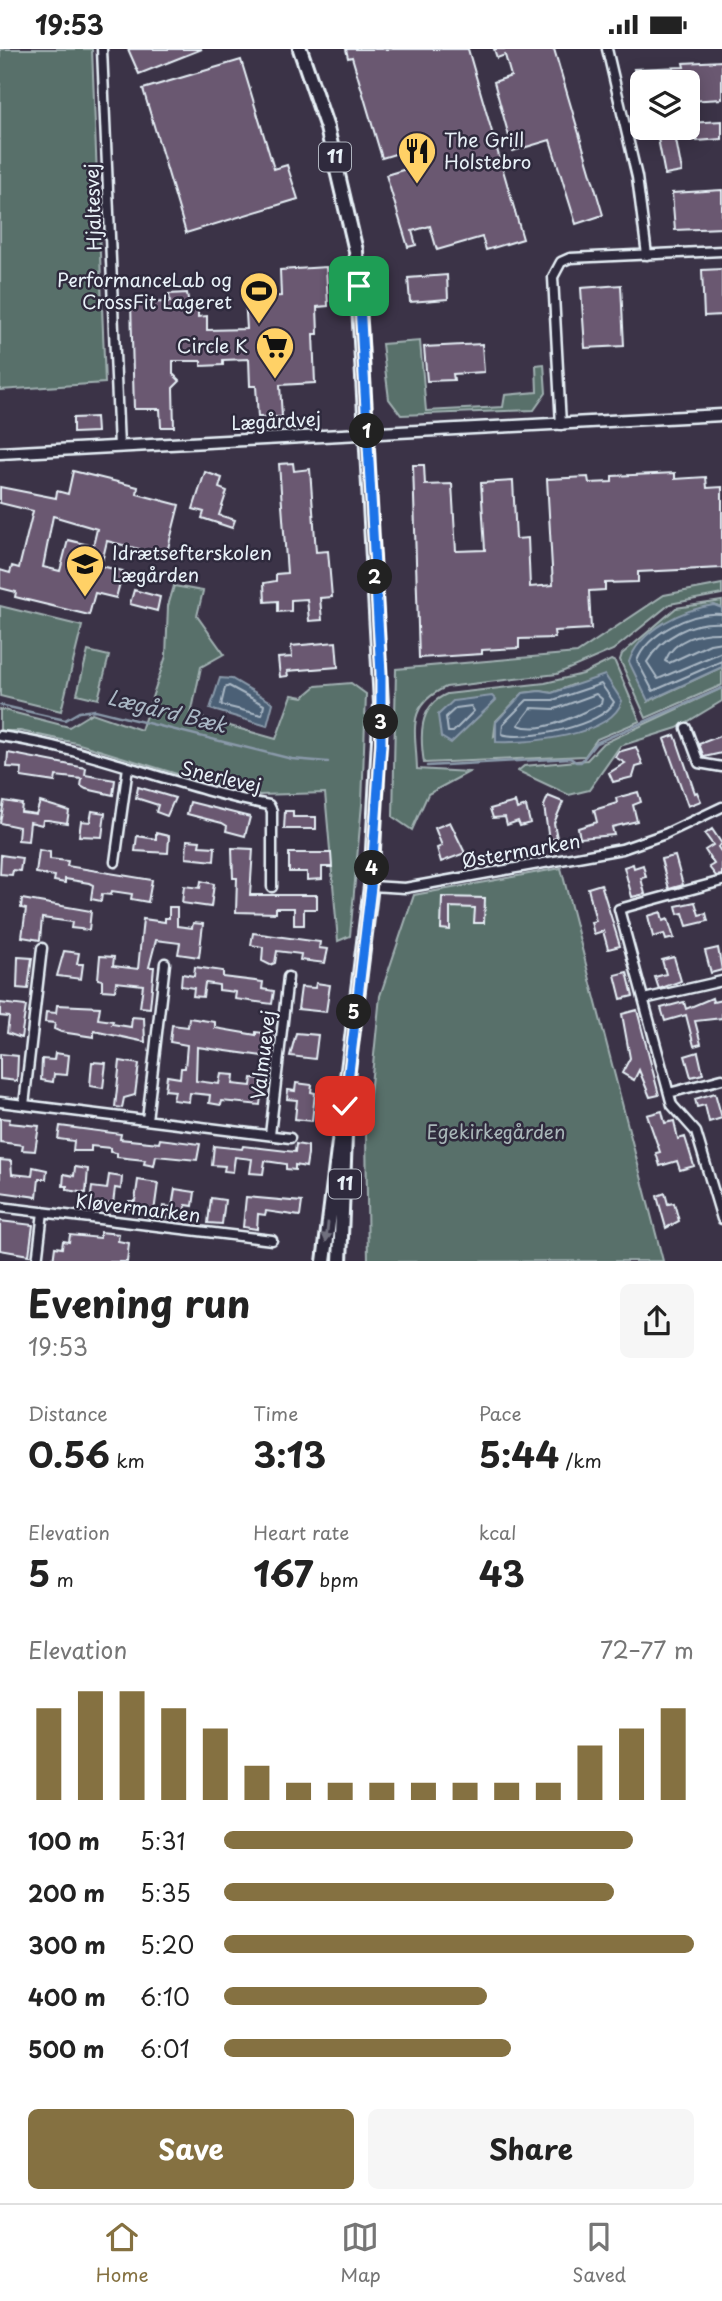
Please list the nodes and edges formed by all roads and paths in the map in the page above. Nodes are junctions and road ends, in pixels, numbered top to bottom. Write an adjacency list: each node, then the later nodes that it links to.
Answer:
1 (102, 49): 9 (street, Hjaltesvej)
2 (300, 49): 8 (main road, 11)
3 (607, 49): 5 (street)
4 (722, 251): 5 (street)
5 (647, 255): 7 (street)
6 (722, 415): 7 (street, Lægårdvej)
7 (561, 425): 8 (street, Lægårdvej)
8 (367, 434): 9 (street, Lægårdvej); 19 (main road, 11)
9 (119, 447): 10 (street, Lægårdvej)
10 (0, 453)
11 (686, 728): 14 (street)
12 (0, 736): 13 (street, Snerlevej)
13 (128, 767): 16 (street); 18 (street, Snerlevej)
14 (722, 767)
15 (722, 807): 19 (street, Østermarken)
16 (115, 862)
17 (722, 881): 24 (street)
18 (272, 887)
19 (371, 887): 29 (main road, 11)
20 (42, 948): 28 (street)
21 (165, 963): 30 (street)
22 (288, 977): 31 (street, Valmuevej)
23 (722, 981): 24 (street)
24 (644, 999): 26 (street)
25 (722, 1079): 26 (street)
26 (669, 1093): 35 (street)
27 (0, 1102): 28 (street)
28 (24, 1105): 30 (street)
29 (345, 1106): 38 (main road, 11, one-way to 38); 39 (main road, 11)
30 (147, 1120): 31 (street)
31 (270, 1135): 32 (street)
32 (290, 1138)
33 (0, 1207): 34 (street, Kløvermarken)
34 (43, 1212): 36 (street, Kløvermarken); 37 (street)
35 (722, 1219)
36 (272, 1240)
37 (37, 1261)
38 (324, 1261)
39 (340, 1261)

